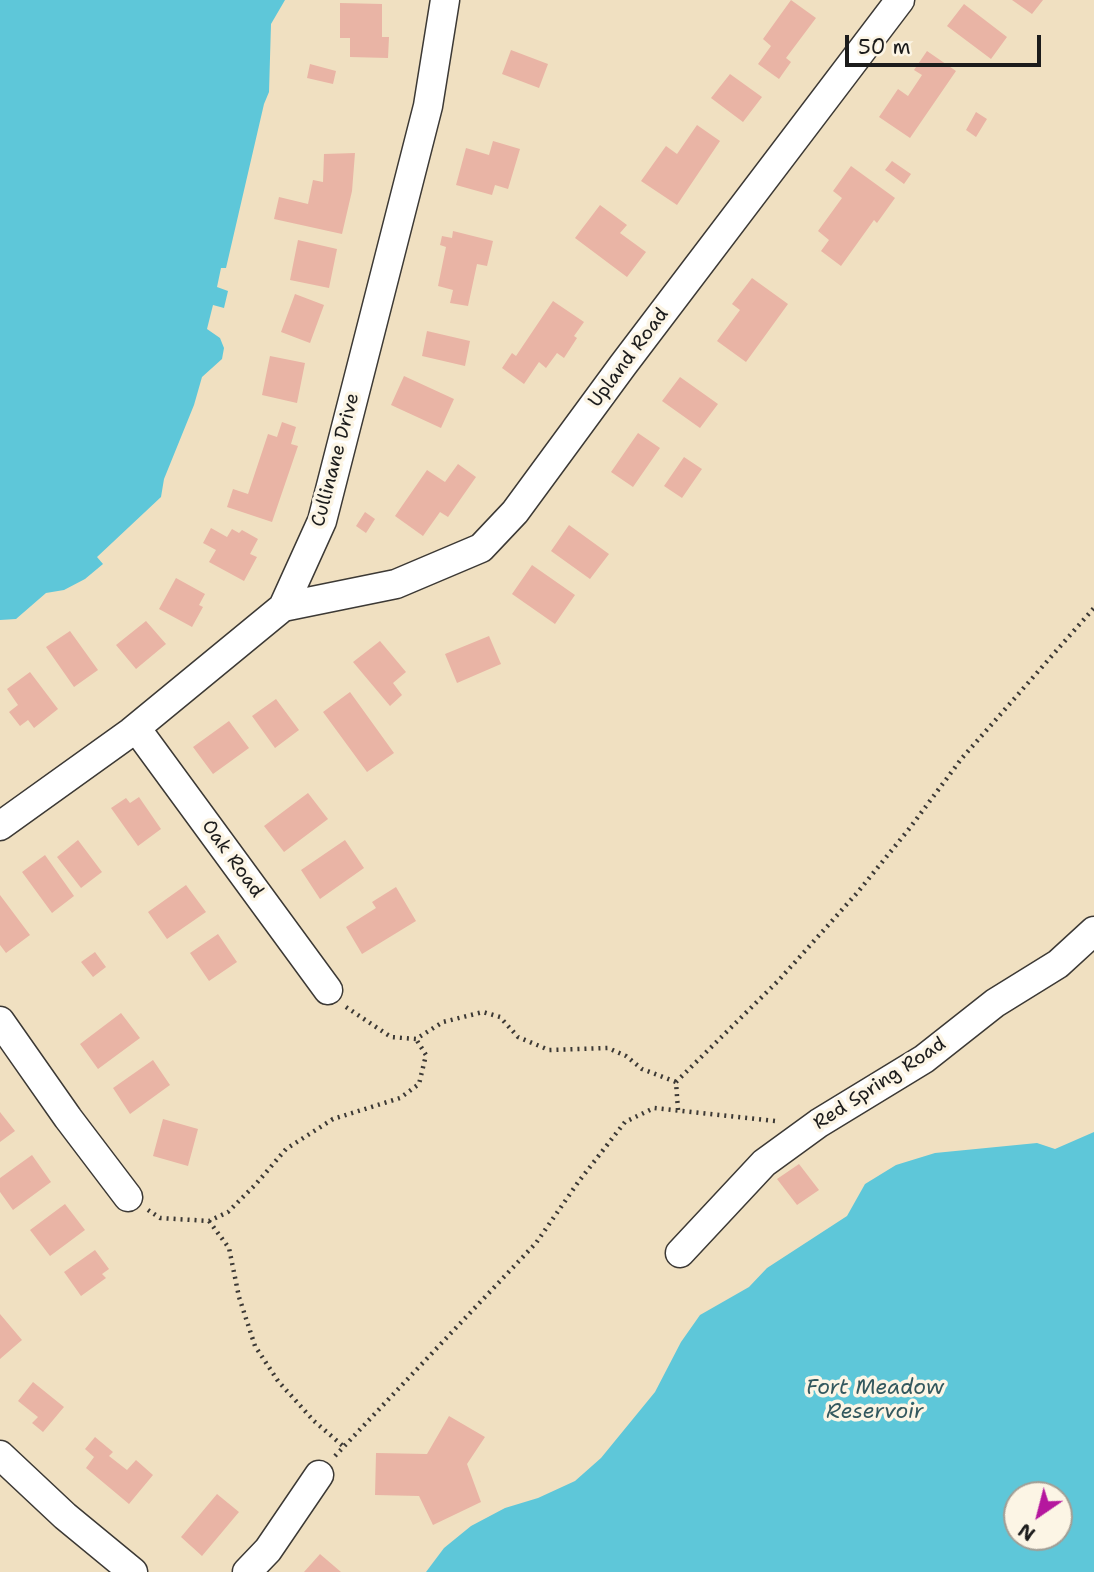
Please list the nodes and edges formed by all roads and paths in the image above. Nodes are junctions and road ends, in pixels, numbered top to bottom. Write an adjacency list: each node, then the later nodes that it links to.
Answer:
1 (445, 0): 3 (street, Cullinane Drive)
2 (900, 0): 3 (street, Upland Road)
3 (283, 607): 5 (street, Cullinane Drive)
4 (1094, 608): 11 (path)
5 (136, 728): 6 (street, Cullinane Drive); 8 (street, Oak Road)
6 (0, 826)
7 (1094, 931): 13 (street, Red Spring Road)
8 (328, 990): 10 (path)
9 (0, 1021): 14 (street)
10 (416, 1039): 11 (path); 15 (path)
11 (676, 1082): 12 (path)
12 (678, 1110): 13 (path); 17 (path)
13 (809, 1131): 16 (street, Red Spring Road)
14 (128, 1197): 15 (path)
15 (209, 1221): 17 (path)
16 (680, 1253)
17 (343, 1446): 19 (path)
18 (0, 1455): 20 (street)
19 (319, 1475): 21 (street)
20 (133, 1572)
21 (247, 1572)

